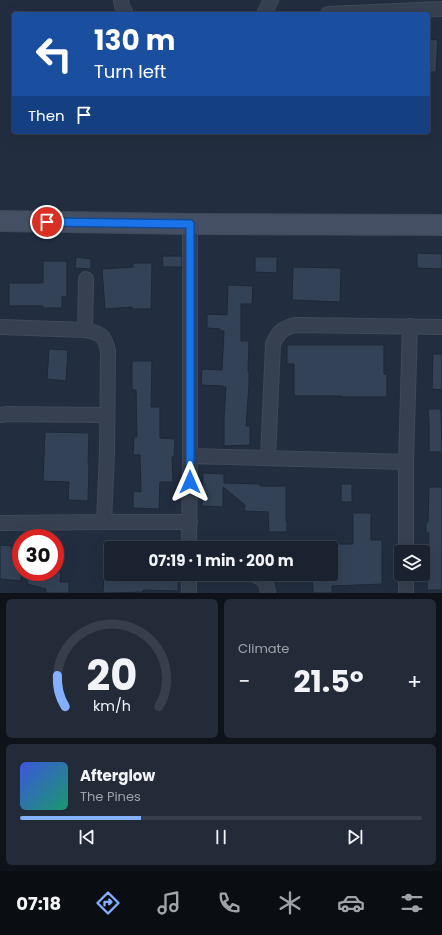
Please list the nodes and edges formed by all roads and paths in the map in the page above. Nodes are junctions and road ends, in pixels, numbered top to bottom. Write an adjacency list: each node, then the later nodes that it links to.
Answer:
1 (121, 0): 4 (street)
2 (271, 0): 5 (street)
3 (442, 9): 6 (street)
4 (125, 12)
5 (265, 12)
6 (374, 12)
7 (0, 221): 8 (main road)
8 (190, 224): 9 (main road); 17 (street)
9 (442, 225)
10 (86, 279): 14 (street)
11 (410, 326): 13 (street); 18 (street); 19 (street)
12 (0, 327): 14 (street)
13 (442, 327)
14 (85, 330): 16 (street)
15 (0, 415): 16 (street)
16 (107, 415): 20 (street)
17 (190, 456): 18 (street); 21 (street)
18 (268, 458): 19 (street)
19 (406, 462): 24 (street)
20 (104, 522): 21 (street); 22 (street)
21 (190, 522): 23 (street)
22 (0, 523)
23 (189, 541)
24 (406, 545)
25 (189, 581): 28 (street)
26 (264, 581): 29 (street)
27 (406, 581): 30 (street)
28 (188, 593)
29 (268, 593)
30 (406, 593)

